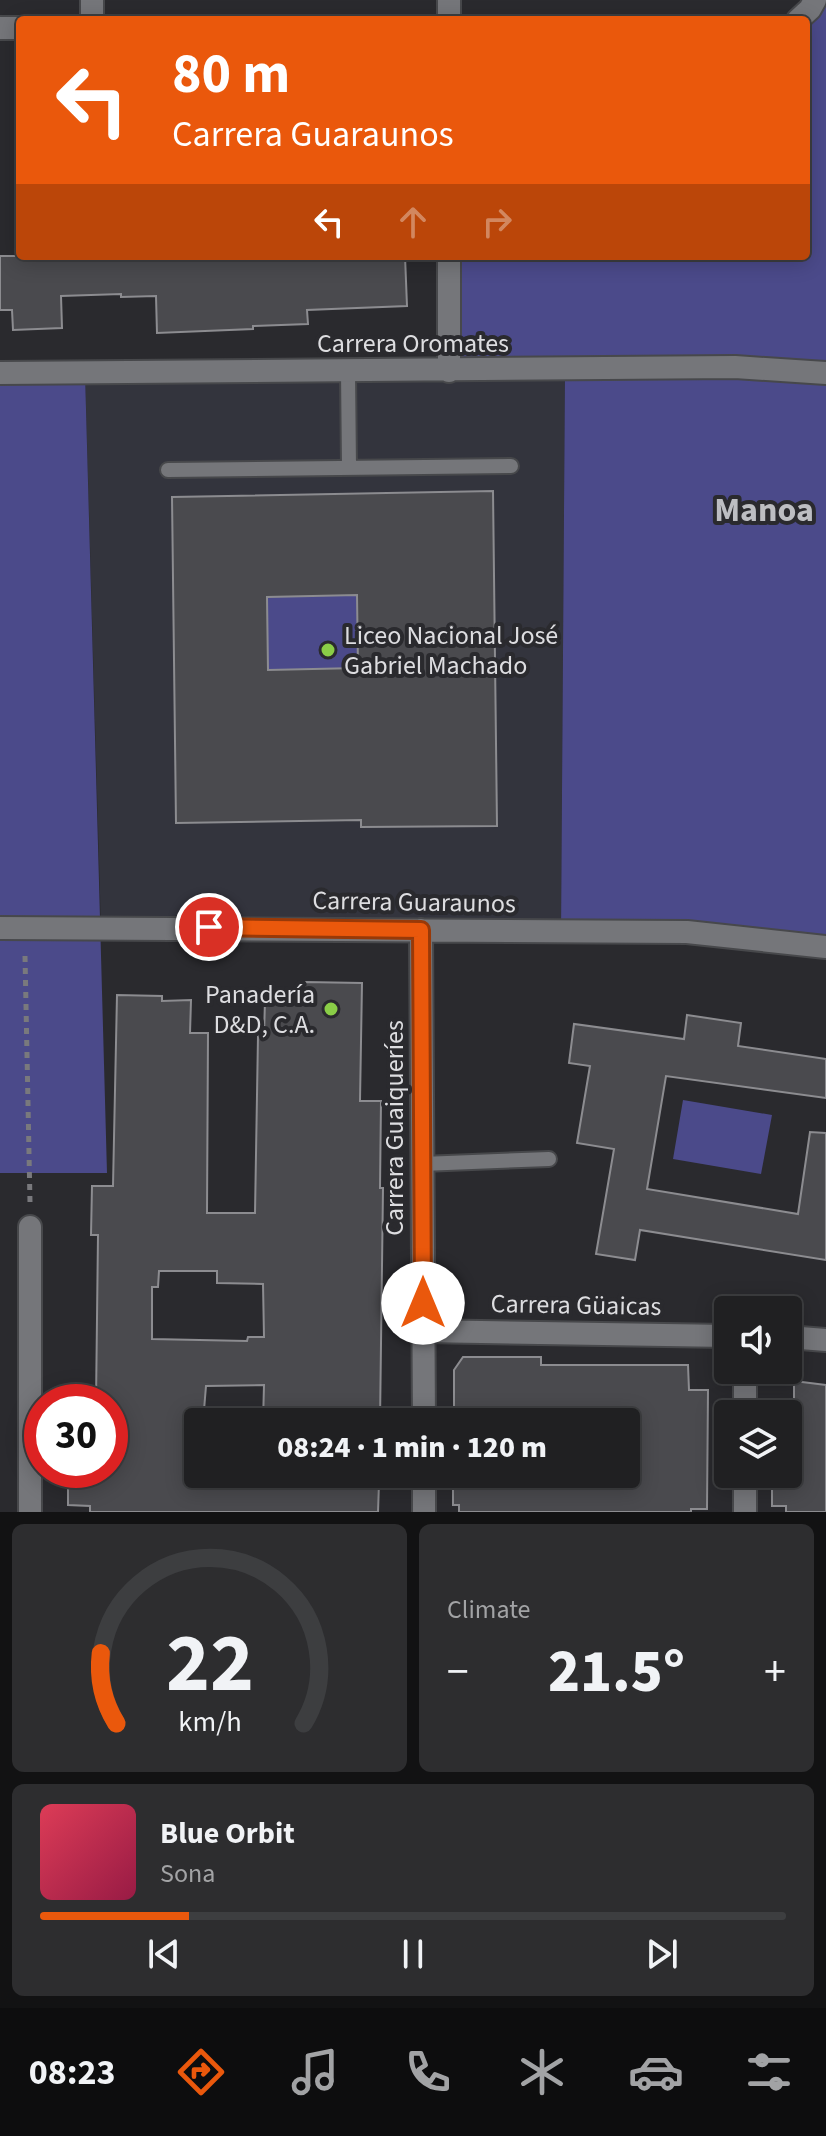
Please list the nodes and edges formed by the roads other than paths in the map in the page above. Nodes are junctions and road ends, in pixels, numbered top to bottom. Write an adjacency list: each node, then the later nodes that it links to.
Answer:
1 (449, 260): 3 (street)
2 (348, 371): 3 (street, Carrera Oromates); 4 (street, Carrera Oromates); 7 (lane)
3 (449, 371): 5 (street, Carrera Oromates)
4 (0, 373)
5 (826, 373)
6 (511, 466): 7 (lane)
7 (349, 468): 8 (lane)
8 (168, 470)
9 (0, 928): 10 (street, Carrera Guaraunos)
10 (421, 930): 11 (street, Carrera Guaraunos); 13 (street, Carrera Guaiqueríes)
11 (826, 947)
12 (549, 1159): 13 (lane)
13 (422, 1164): 15 (street, Carrera Guaiqueríes)
14 (30, 1227): 22 (street)
15 (423, 1331): 17 (street, Carrera Güaicas); 19 (street, Carrera Guaiqueríes)
16 (825, 1335): 18 (street)
17 (714, 1336)
18 (802, 1336)
19 (424, 1408)
20 (424, 1488): 23 (street)
21 (745, 1488): 24 (street)
22 (30, 1512)
23 (424, 1512)
24 (745, 1512)

